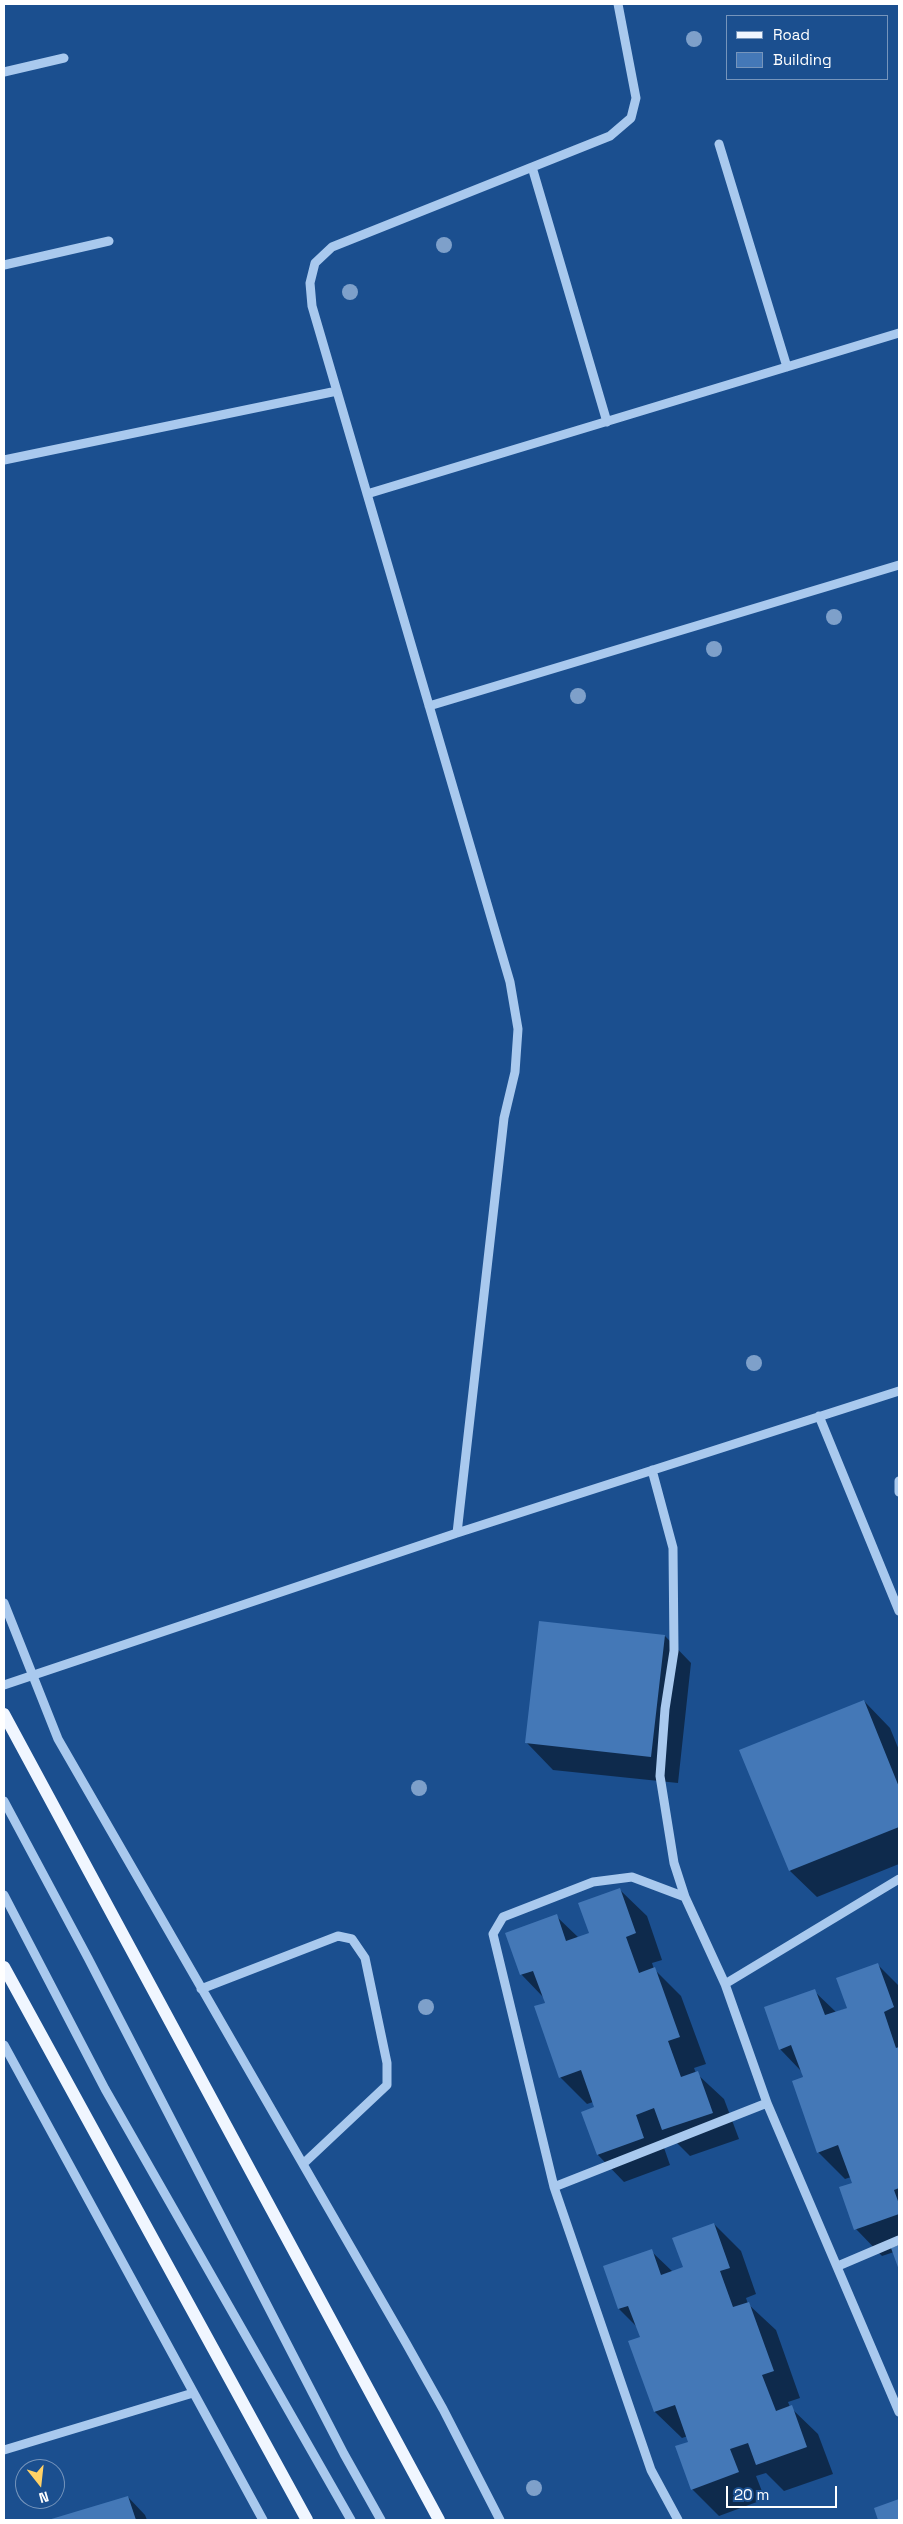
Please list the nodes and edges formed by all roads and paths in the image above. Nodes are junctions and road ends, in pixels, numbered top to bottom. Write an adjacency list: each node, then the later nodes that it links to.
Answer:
1 (618, 4): 5 (street)
2 (64, 58): 3 (street)
3 (4, 72)
4 (718, 144): 9 (street)
5 (532, 167): 10 (street); 11 (street)
6 (109, 241): 7 (street)
7 (4, 265)
8 (899, 333): 9 (street)
9 (787, 367): 11 (street)
10 (337, 391): 12 (street); 13 (street)
11 (607, 422): 13 (street)
12 (4, 460)
13 (367, 494): 15 (street)
14 (899, 565): 15 (street)
15 (429, 706): 21 (street)
16 (899, 1391): 17 (street)
17 (819, 1416): 18 (street); 23 (street)
18 (652, 1470): 21 (street); 30 (street)
19 (899, 1481): 20 (street)
20 (899, 1492)
21 (457, 1533): 24 (street)
22 (4, 1603): 24 (street)
23 (899, 1611)
24 (31, 1676): 25 (street); 33 (street)
25 (4, 1685)
26 (4, 1714): 47 (main road)
27 (4, 1801): 46 (street)
28 (899, 1879): 32 (street)
29 (4, 1896): 45 (street)
30 (685, 1896): 32 (street); 37 (street)
31 (4, 1967): 44 (main road)
32 (725, 1984): 35 (street)
33 (201, 1988): 36 (street); 36 (street)
34 (4, 2046): 40 (street)
35 (767, 2103): 37 (street); 39 (street)
36 (303, 2164): 48 (street)
37 (554, 2188): 49 (street)
38 (899, 2240): 39 (street)
39 (838, 2266): 41 (street)
40 (194, 2393): 42 (street); 43 (street)
41 (899, 2412)
42 (4, 2450)
43 (263, 2520)
44 (307, 2520)
45 (351, 2520)
46 (381, 2520)
47 (439, 2520)
48 (500, 2520)
49 (678, 2520)

